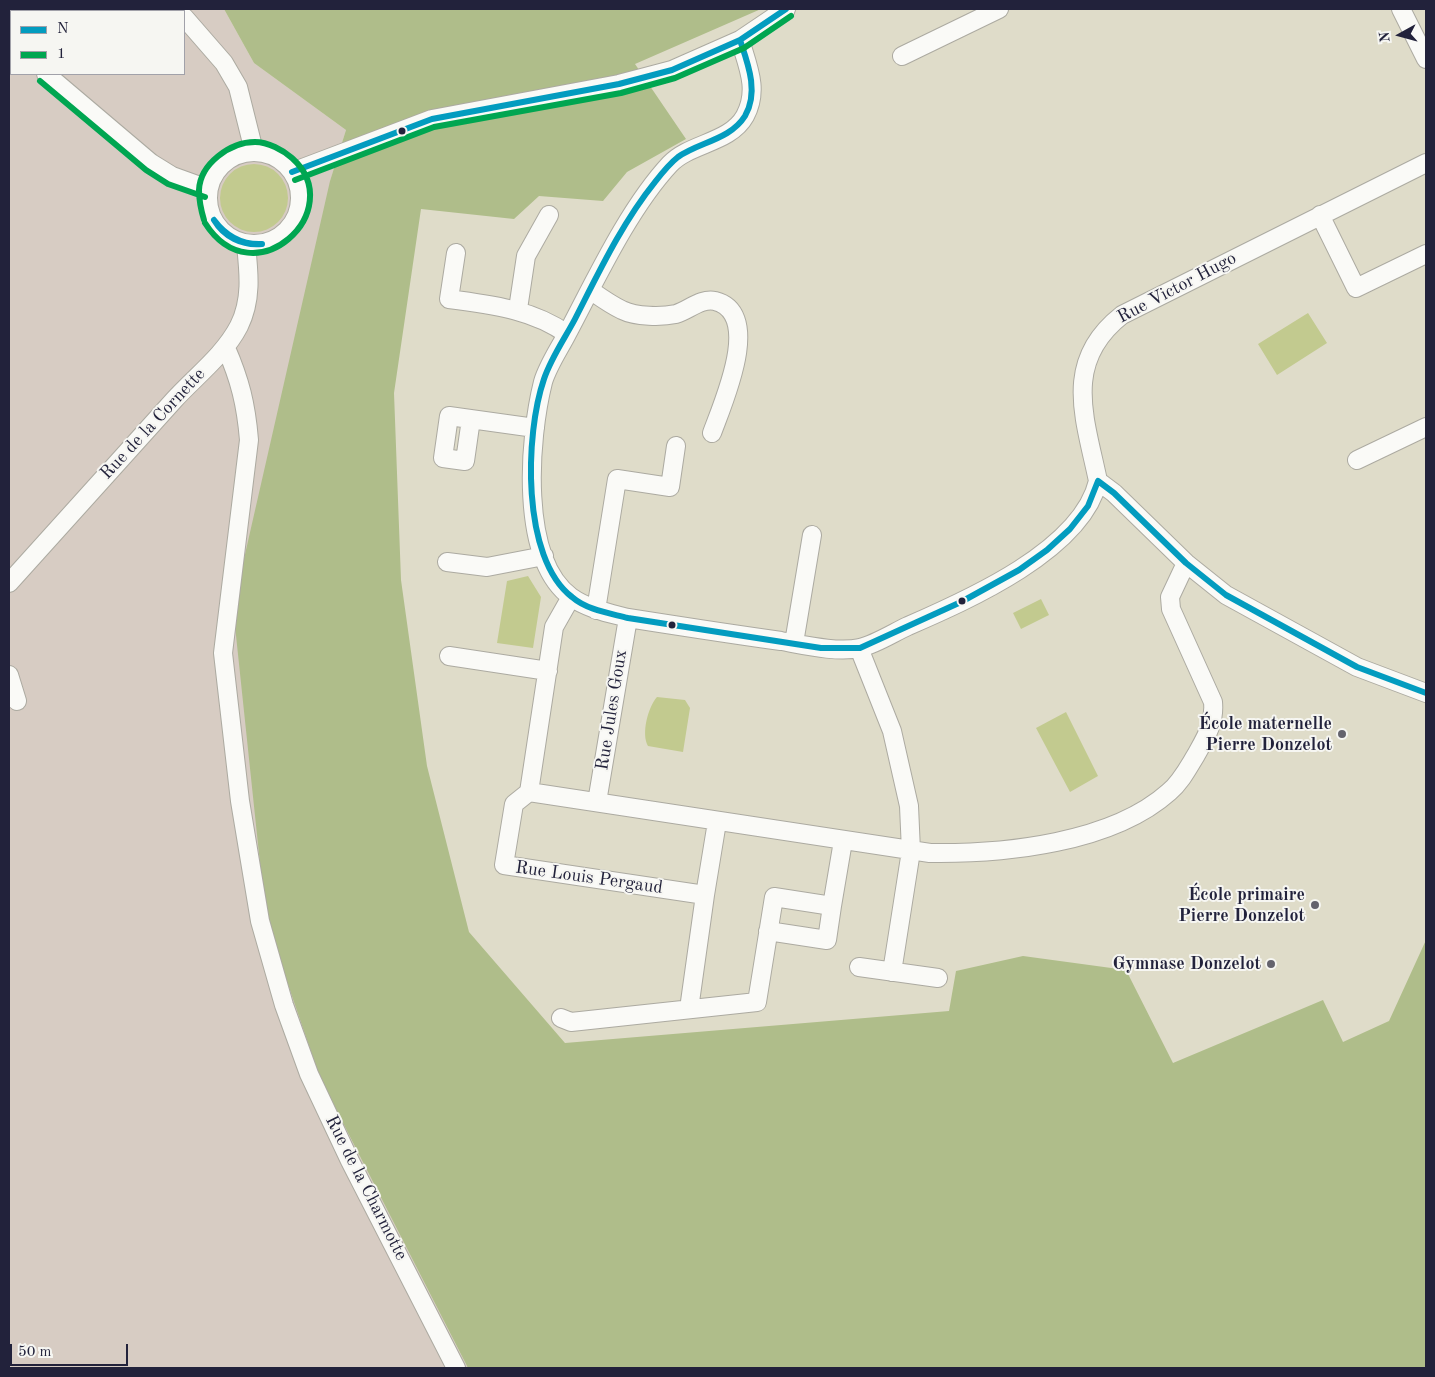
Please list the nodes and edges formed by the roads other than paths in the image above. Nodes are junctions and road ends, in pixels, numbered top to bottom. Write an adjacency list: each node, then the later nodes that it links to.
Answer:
1 (786, 9): 5 (street)
2 (999, 9): 6 (street)
3 (1401, 9): 7 (street)
4 (185, 18): 9 (street)
5 (740, 40): 11 (street); 18 (street)
6 (902, 56)
7 (1426, 59)
8 (47, 75): 12 (street)
9 (254, 151): 11 (street); 12 (street)
10 (1426, 163): 14 (street, Rue Victor Hugo)
11 (292, 172): 15 (street)
12 (208, 189): 15 (street)
13 (549, 215): 19 (street)
14 (1320, 215): 17 (street); 28 (street, Rue Victor Hugo)
15 (246, 245): 21 (street, Rue de la Cornette)
16 (456, 253): 19 (street)
17 (1426, 254)
18 (590, 290): 20 (street); 25 (street)
19 (518, 310): 20 (street)
20 (567, 334): 24 (street)
21 (226, 348): 33 (street, Rue de la Cornette); 57 (street, Rue de la Charmotte)
22 (471, 419): 24 (street)
23 (1426, 427): 27 (street)
24 (535, 428): 30 (street)
25 (712, 433)
26 (676, 446): 35 (street)
27 (1357, 460)
28 (1098, 482): 32 (street); 38 (street)
29 (812, 535): 37 (street)
30 (544, 556): 31 (street); 34 (street)
31 (447, 562)
32 (1186, 563): 42 (street); 48 (street)
33 (9, 583)
34 (572, 597): 35 (street); 40 (street)
35 (596, 610): 36 (street)
36 (628, 618): 37 (street); 45 (street, Rue Jules Goux)
37 (794, 643): 38 (street)
38 (859, 648): 48 (street)
39 (449, 656): 40 (street)
40 (548, 671): 44 (street)
41 (9, 676): 43 (street)
42 (1426, 693)
43 (17, 700)
44 (529, 792): 45 (street); 49 (street, Rue Louis Pergaud)
45 (597, 802): 46 (street)
46 (717, 822): 47 (street); 49 (street)
47 (843, 841): 48 (street); 50 (street)
48 (911, 851): 53 (street)
49 (705, 895): 55 (street)
50 (832, 906): 51 (street); 51 (street)
51 (768, 931): 55 (street)
52 (859, 967): 53 (street)
53 (892, 972): 54 (street)
54 (938, 978)
55 (689, 1009): 56 (street)
56 (562, 1018)
57 (456, 1368)

